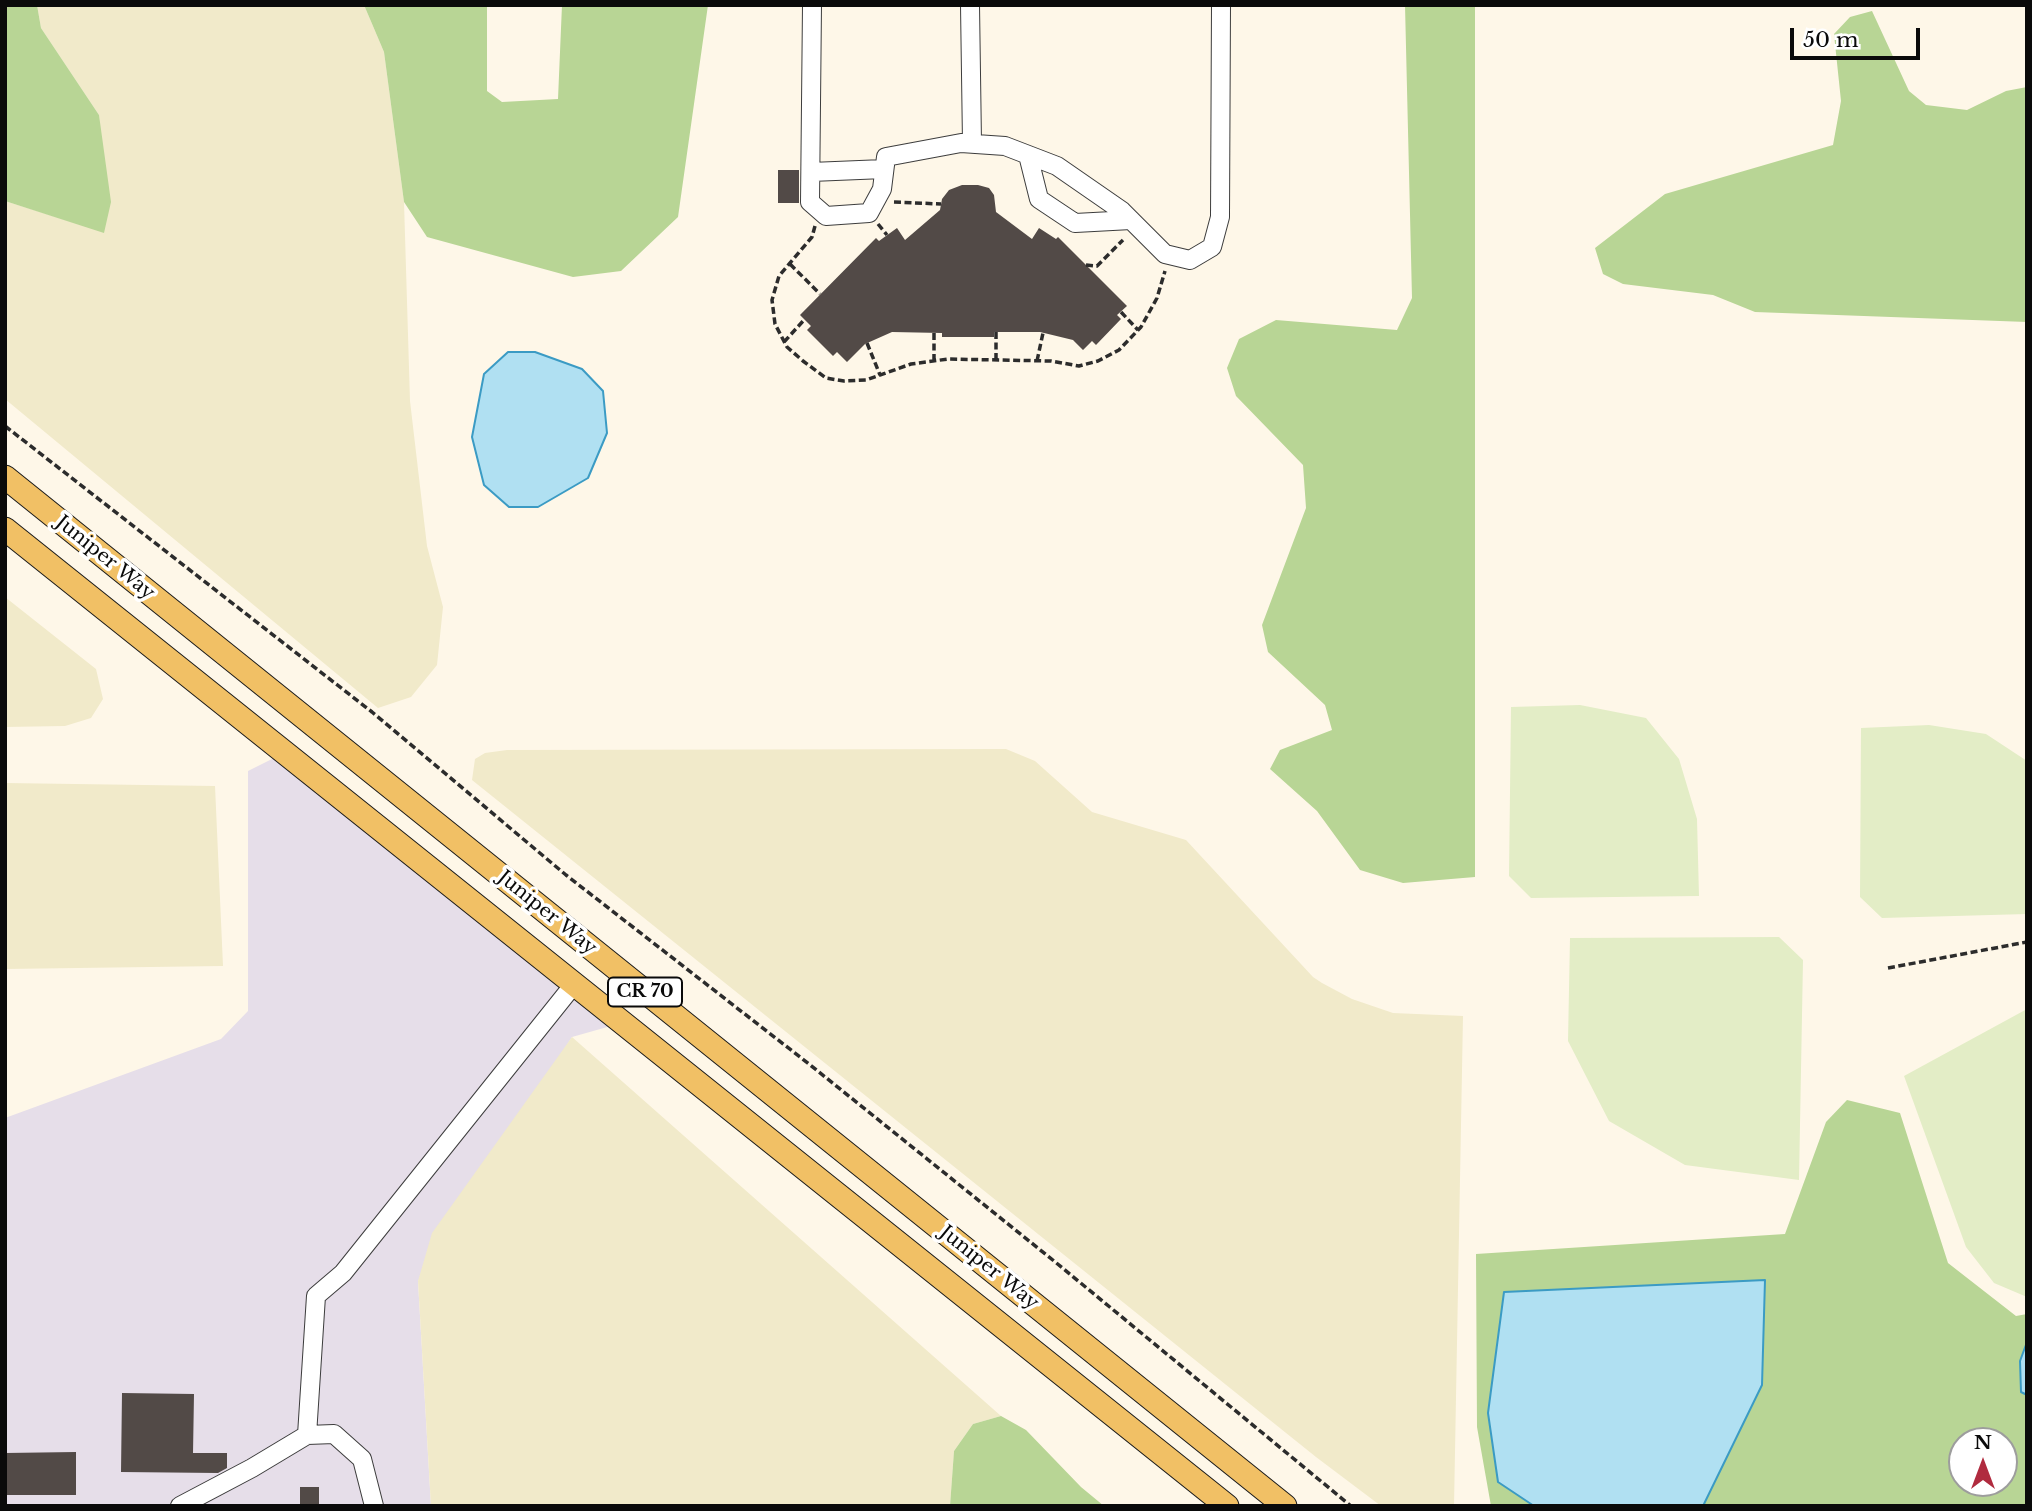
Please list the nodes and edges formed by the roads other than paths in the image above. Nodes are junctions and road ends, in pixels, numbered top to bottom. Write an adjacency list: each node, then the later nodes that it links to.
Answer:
1 (812, 5): 7 (lane)
2 (970, 5): 4 (lane)
3 (1221, 5): 8 (lane)
4 (972, 143): 5 (lane); 6 (lane)
5 (1028, 155): 8 (lane); 8 (lane)
6 (884, 169): 7 (lane); 7 (lane)
7 (811, 172)
8 (1131, 220)
9 (5, 477): 16 (main road, Juniper Way / CR 70)
10 (5, 529): 11 (main road, Juniper Way / CR 70)
11 (575, 984): 12 (lane); 15 (main road, Juniper Way / CR 70)
12 (307, 1434): 13 (lane); 14 (lane)
13 (180, 1506)
14 (374, 1506)
15 (1227, 1506)
16 (1286, 1506)

